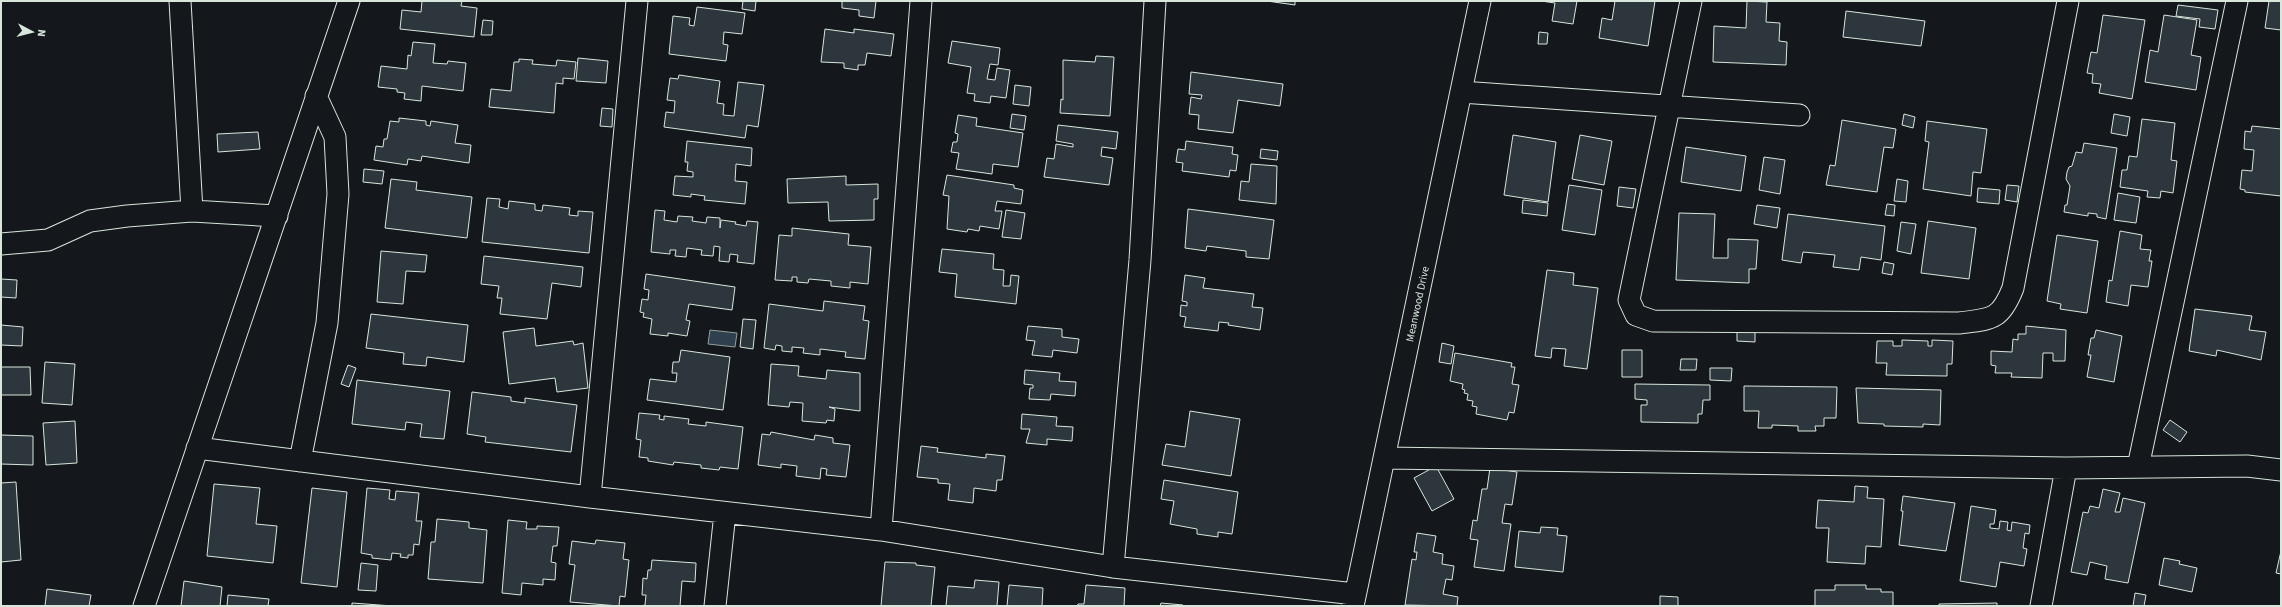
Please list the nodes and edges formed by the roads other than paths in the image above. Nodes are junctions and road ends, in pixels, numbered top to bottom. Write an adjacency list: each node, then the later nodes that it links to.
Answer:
1 (180, 1): 14 (street)
2 (349, 1): 11 (street)
3 (637, 1): 23 (street)
4 (921, 1): 25 (street)
5 (1155, 1): 26 (street)
6 (1480, 1): 10 (street, Meanwood Drive)
7 (1691, 1): 12 (street)
8 (2068, 1): 12 (street)
9 (2237, 1): 20 (street)
10 (1461, 92): 12 (street); 18 (street, Meanwood Drive)
11 (316, 96): 15 (street); 19 (street)
12 (1668, 106): 13 (street)
13 (1799, 115)
14 (192, 211): 15 (street); 16 (street)
15 (276, 216): 17 (street)
16 (1, 244)
17 (197, 448): 19 (street); 28 (street)
18 (1385, 458): 21 (street); 27 (street, Meanwood Drive)
19 (300, 461): 23 (street)
20 (2138, 467): 21 (street); 22 (street)
21 (2066, 468): 30 (street)
22 (2281, 470)
23 (590, 498): 24 (street)
24 (725, 513): 25 (street); 29 (street)
25 (881, 530): 26 (street)
26 (1113, 567): 27 (street)
27 (1354, 600)
28 (144, 606)
29 (715, 606)
30 (2041, 606)

